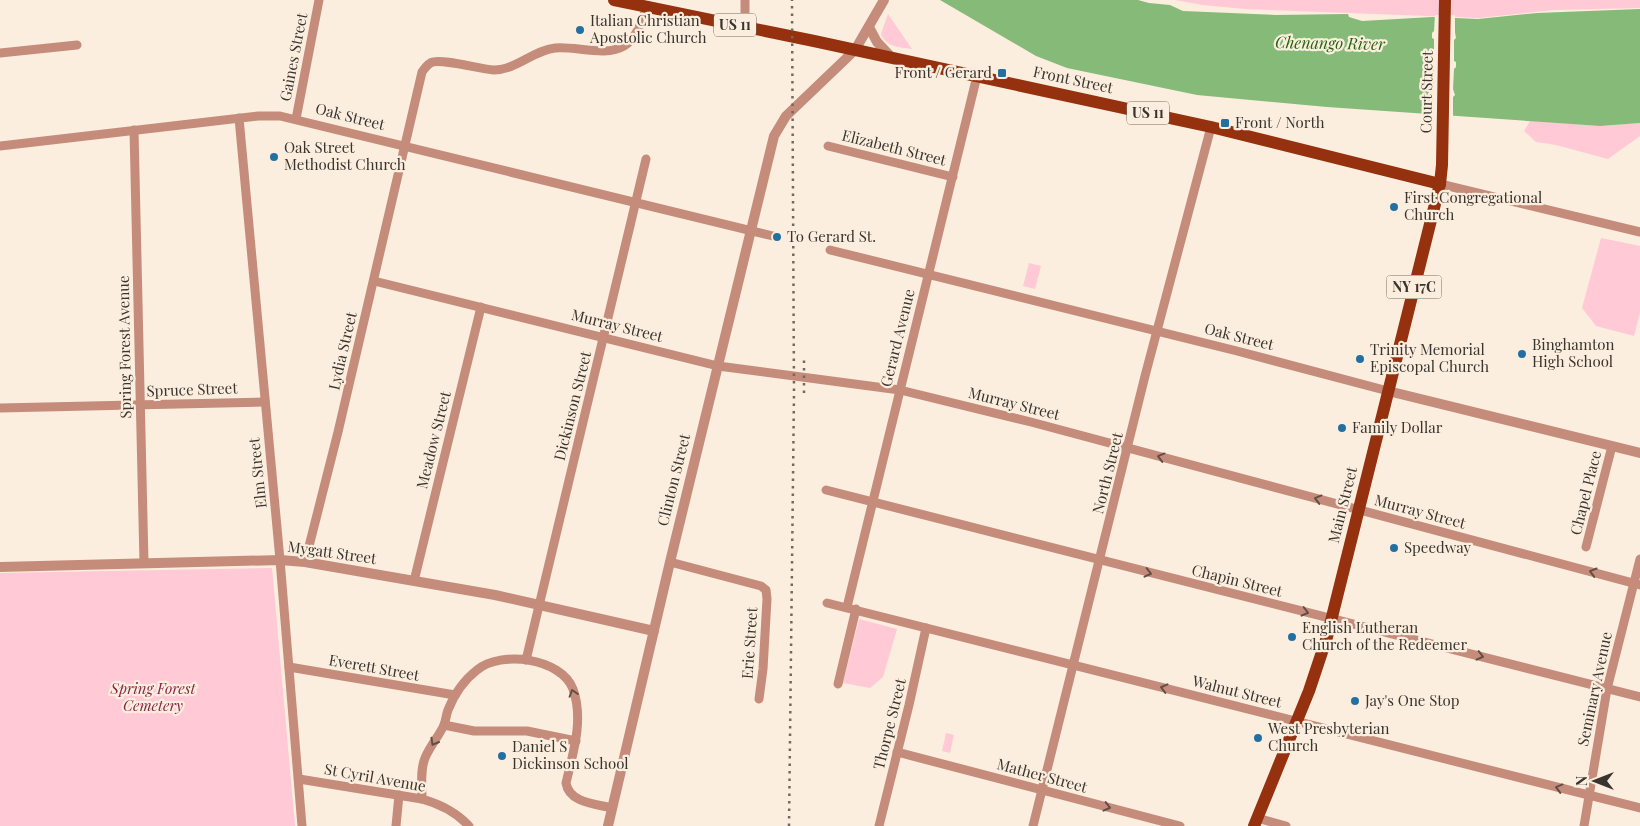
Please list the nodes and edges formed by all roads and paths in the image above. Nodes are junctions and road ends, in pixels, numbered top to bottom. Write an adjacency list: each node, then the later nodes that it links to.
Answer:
1 (319, 0): 15 (street, Gaines Street)
2 (614, 0): 6 (main road, Front Street / US 11)
3 (745, 0): 7 (street)
4 (1445, 1): 23 (main road, Court Street)
5 (882, 3): 8 (street, Clinton Street)
6 (639, 4): 7 (main road, Front Street / US 11); 19 (street, Lydia Street)
7 (745, 27): 10 (main road, Front Street / US 11)
8 (869, 27): 10 (street, Clinton Street); 12 (street)
9 (77, 45): 11 (street)
10 (855, 50): 12 (main road, Front Street / US 11); 25 (street, Clinton Street)
11 (0, 53)
12 (893, 58): 13 (main road, Front Street / US 11)
13 (977, 76): 16 (main road, Front Street / US 11); 22 (street, Gerard Avenue)
14 (238, 118): 15 (street, Oak Street); 17 (street, Oak Street); 37 (street, Elm Street)
15 (296, 120): 19 (street, Oak Street)
16 (1211, 127): 23 (main road, Front Street / US 11); 32 (street, North Street)
17 (134, 130): 18 (street, Oak Street); 38 (street, Spring Forest Avenue)
18 (0, 146)
19 (405, 146): 24 (street, Oak Street); 30 (street, Lydia Street)
20 (828, 146): 22 (street, Elizabeth Street)
21 (646, 159): 24 (street, Dickinson Street)
22 (953, 177): 29 (street, Gerard Avenue)
23 (1440, 184): 26 (street, Front Street); 36 (main road, Main Street / NY 17C)
24 (635, 203): 25 (street, Oak Street); 33 (street, Dickinson Street)
25 (751, 231): 27 (street, Oak Street); 34 (street, Clinton Street)
26 (1640, 232)
27 (773, 236)
28 (830, 250): 29 (street, Oak Street)
29 (928, 274): 32 (street, Oak Street); 35 (street, Gerard Avenue)
30 (374, 281): 31 (street, Murray Street); 50 (street, Lydia Street)
31 (481, 307): 33 (street, Murray Street); 54 (street, Meadow Street)
32 (1157, 332): 36 (street, Oak Street); 41 (street, North Street)
33 (604, 337): 34 (street, Murray Street); 57 (street, Dickinson Street)
34 (718, 366): 35 (street, Murray Street); 51 (street, Clinton Street)
35 (900, 390): 41 (street, Murray Street); 44 (street, Gerard Avenue)
36 (1388, 391): 40 (street, Oak Street); 45 (main road, Main Street / NY 17C)
37 (265, 402): 38 (street, Spruce Street); 48 (street, Elm Street)
38 (140, 406): 39 (street, Spruce Street); 52 (street, Spring Forest Avenue)
39 (0, 408)
40 (1612, 446): 42 (street, Oak Street); 46 (street, Chapel Place)
41 (1128, 448): 45 (street, Murray Street, one-way to 41); 49 (street, North Street)
42 (1640, 453)
43 (826, 490): 44 (street, Chapin Street)
44 (873, 502): 49 (street, Chapin Street); 58 (street, Gerard Avenue)
45 (1359, 510): 55 (street, Murray Street, one-way to 45); 59 (main road, Main Street / NY 17C)
46 (1586, 547)
47 (1640, 559): 55 (street, Seminary Avenue)
48 (280, 560): 50 (street, Mygatt Street); 52 (street, Mygatt Street); 64 (street, Elm Street)
49 (1100, 561): 59 (street, Chapin Street, one-way to 59); 63 (street, North Street)
50 (305, 562): 54 (street, Mygatt Street)
51 (670, 562): 61 (street, Clinton Street); 69 (street, Erie Street)
52 (144, 563): 53 (street, Mygatt Street)
53 (0, 567)
54 (414, 581): 57 (street, Mygatt Street)
55 (1637, 585): 66 (street, Seminary Avenue)
56 (828, 603): 58 (street, Walnut Street)
57 (539, 604): 61 (street, Mygatt Street); 62 (street, Dickinson Street)
58 (852, 608): 60 (street, Walnut Street); 65 (street, Gerard Avenue)
59 (1332, 618): 66 (street, Chapin Street, one-way to 66); 70 (main road, Main Street / NY 17C)
60 (926, 628): 63 (street, Walnut Street); 73 (street, Thorpe Street)
61 (654, 631): 79 (street, Clinton Street)
62 (526, 660): 67 (street); 72 (street, one-way to 62)
63 (1074, 666): 70 (street, Walnut Street, one-way to 63); 75 (street, North Street)
64 (289, 667): 67 (street, Everett Street); 74 (street, Elm Street)
65 (838, 684)
66 (1607, 689): 68 (street, Chapin Street); 77 (street, Seminary Avenue)
67 (455, 696): 71 (street)
68 (1640, 697)
69 (759, 699)
70 (1297, 721): 77 (street, Walnut Street, one-way to 70); 81 (main road, Main Street / NY 17C)
71 (444, 725): 72 (street); 78 (street, one-way to 78)
72 (576, 741): 79 (street)
73 (897, 752): 75 (street, Mather Street); 86 (street, Thorpe Street)
74 (299, 779): 76 (street, St Cyril Avenue); 82 (street, Elm Street)
75 (1043, 791): 87 (street, North Street); 88 (street, Mather Street, one-way to 88)
76 (399, 794): 78 (street, St Cyril Avenue); 83 (street)
77 (1588, 796): 80 (street, Walnut Street); 90 (street, Seminary Avenue)
78 (422, 799): 84 (street, St Cyril Avenue)
79 (612, 808): 85 (street, Clinton Street)
80 (1640, 808)
81 (1255, 822): 89 (street)
82 (302, 826)
83 (396, 826)
84 (469, 826)
85 (608, 826)
86 (879, 826)
87 (1034, 826)
88 (1180, 826)
89 (1286, 826)
90 (1584, 826)

